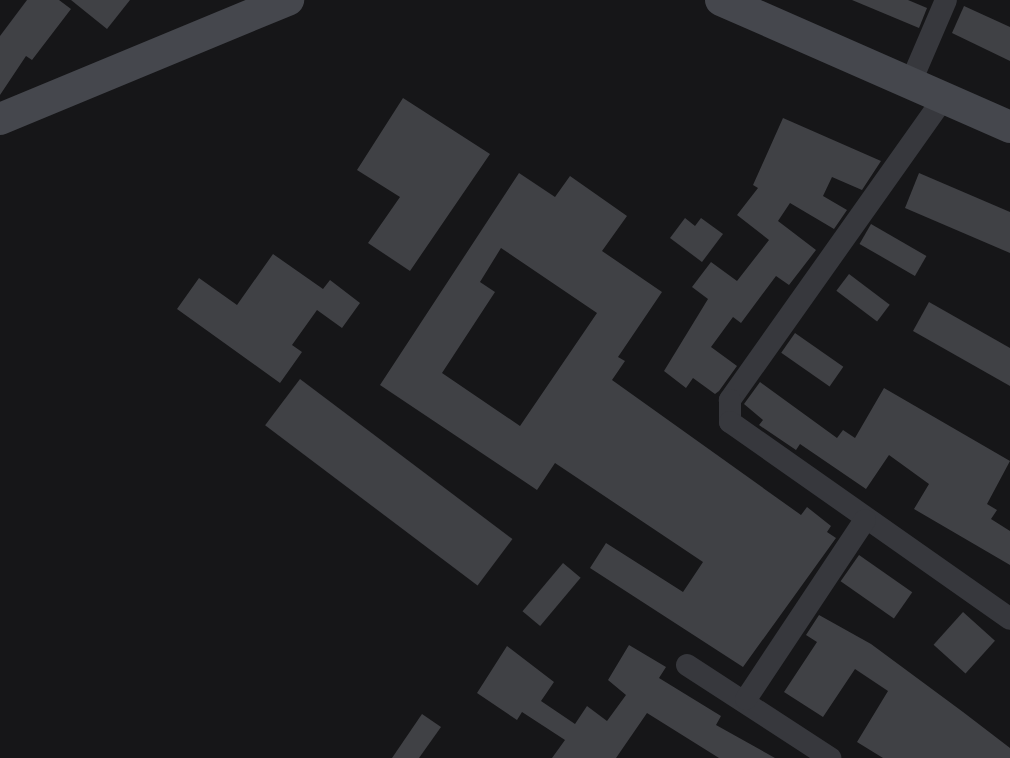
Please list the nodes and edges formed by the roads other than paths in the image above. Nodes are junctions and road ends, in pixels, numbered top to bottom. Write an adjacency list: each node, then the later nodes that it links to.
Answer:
1 (288, 0): 6 (street)
2 (721, 0): 4 (street)
3 (946, 0): 4 (street)
4 (910, 84): 5 (street)
5 (943, 99): 7 (street); 8 (street)
6 (0, 119)
7 (1010, 127)
8 (865, 520): 9 (street); 11 (street)
9 (1010, 619)
10 (687, 665): 11 (street)
11 (746, 699): 12 (street)
12 (823, 756)

